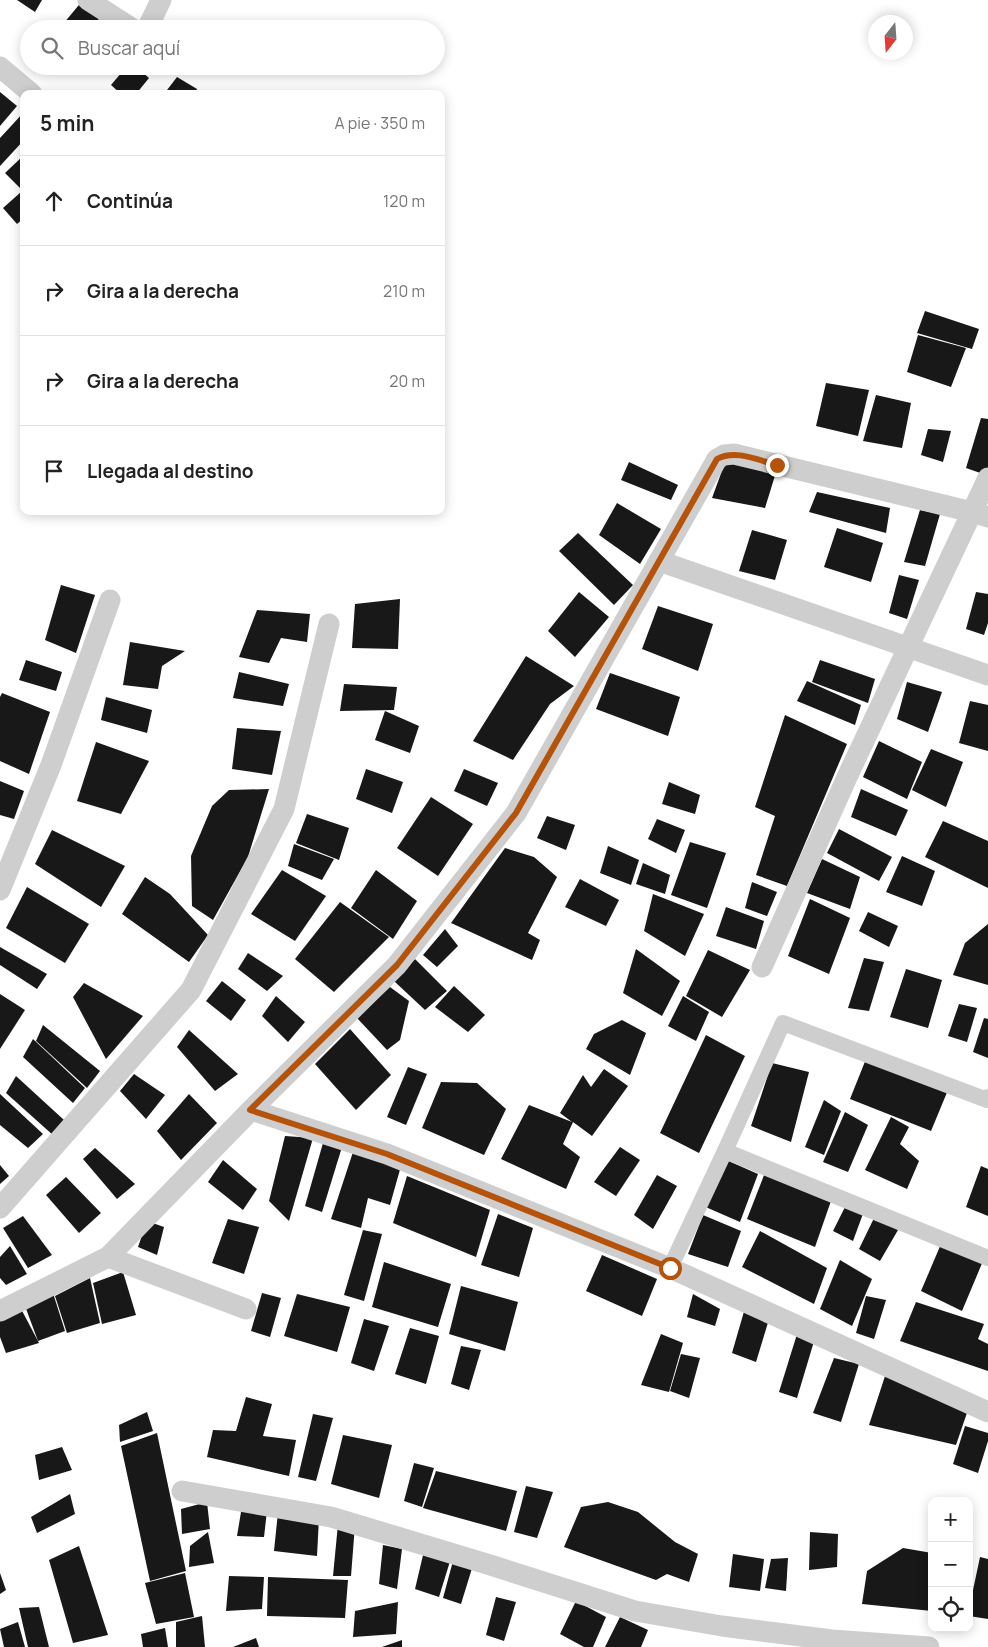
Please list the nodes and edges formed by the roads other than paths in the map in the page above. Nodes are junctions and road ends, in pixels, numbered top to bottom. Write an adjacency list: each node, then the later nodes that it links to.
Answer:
1 (88, 0): 3 (street)
2 (160, 0): 4 (street)
3 (119, 20)
4 (151, 20)
5 (0, 67): 6 (street)
6 (27, 90)
7 (988, 478): 8 (street)
8 (980, 515): 9 (street); 12 (street)
9 (659, 561): 12 (street); 17 (street)
10 (110, 600): 14 (street)
11 (329, 624): 19 (street)
12 (908, 646): 13 (street); 15 (street)
13 (988, 675)
14 (0, 890)
15 (762, 967)
16 (988, 1097): 18 (street)
17 (250, 1110): 20 (street); 22 (street)
18 (725, 1151): 21 (street); 22 (street)
19 (0, 1208)
20 (108, 1257): 23 (street); 24 (street)
21 (988, 1258)
22 (670, 1268): 25 (street)
23 (246, 1309)
24 (0, 1311)
25 (988, 1412)
26 (182, 1491): 27 (street)
27 (832, 1643): 28 (street)
28 (929, 1647)

